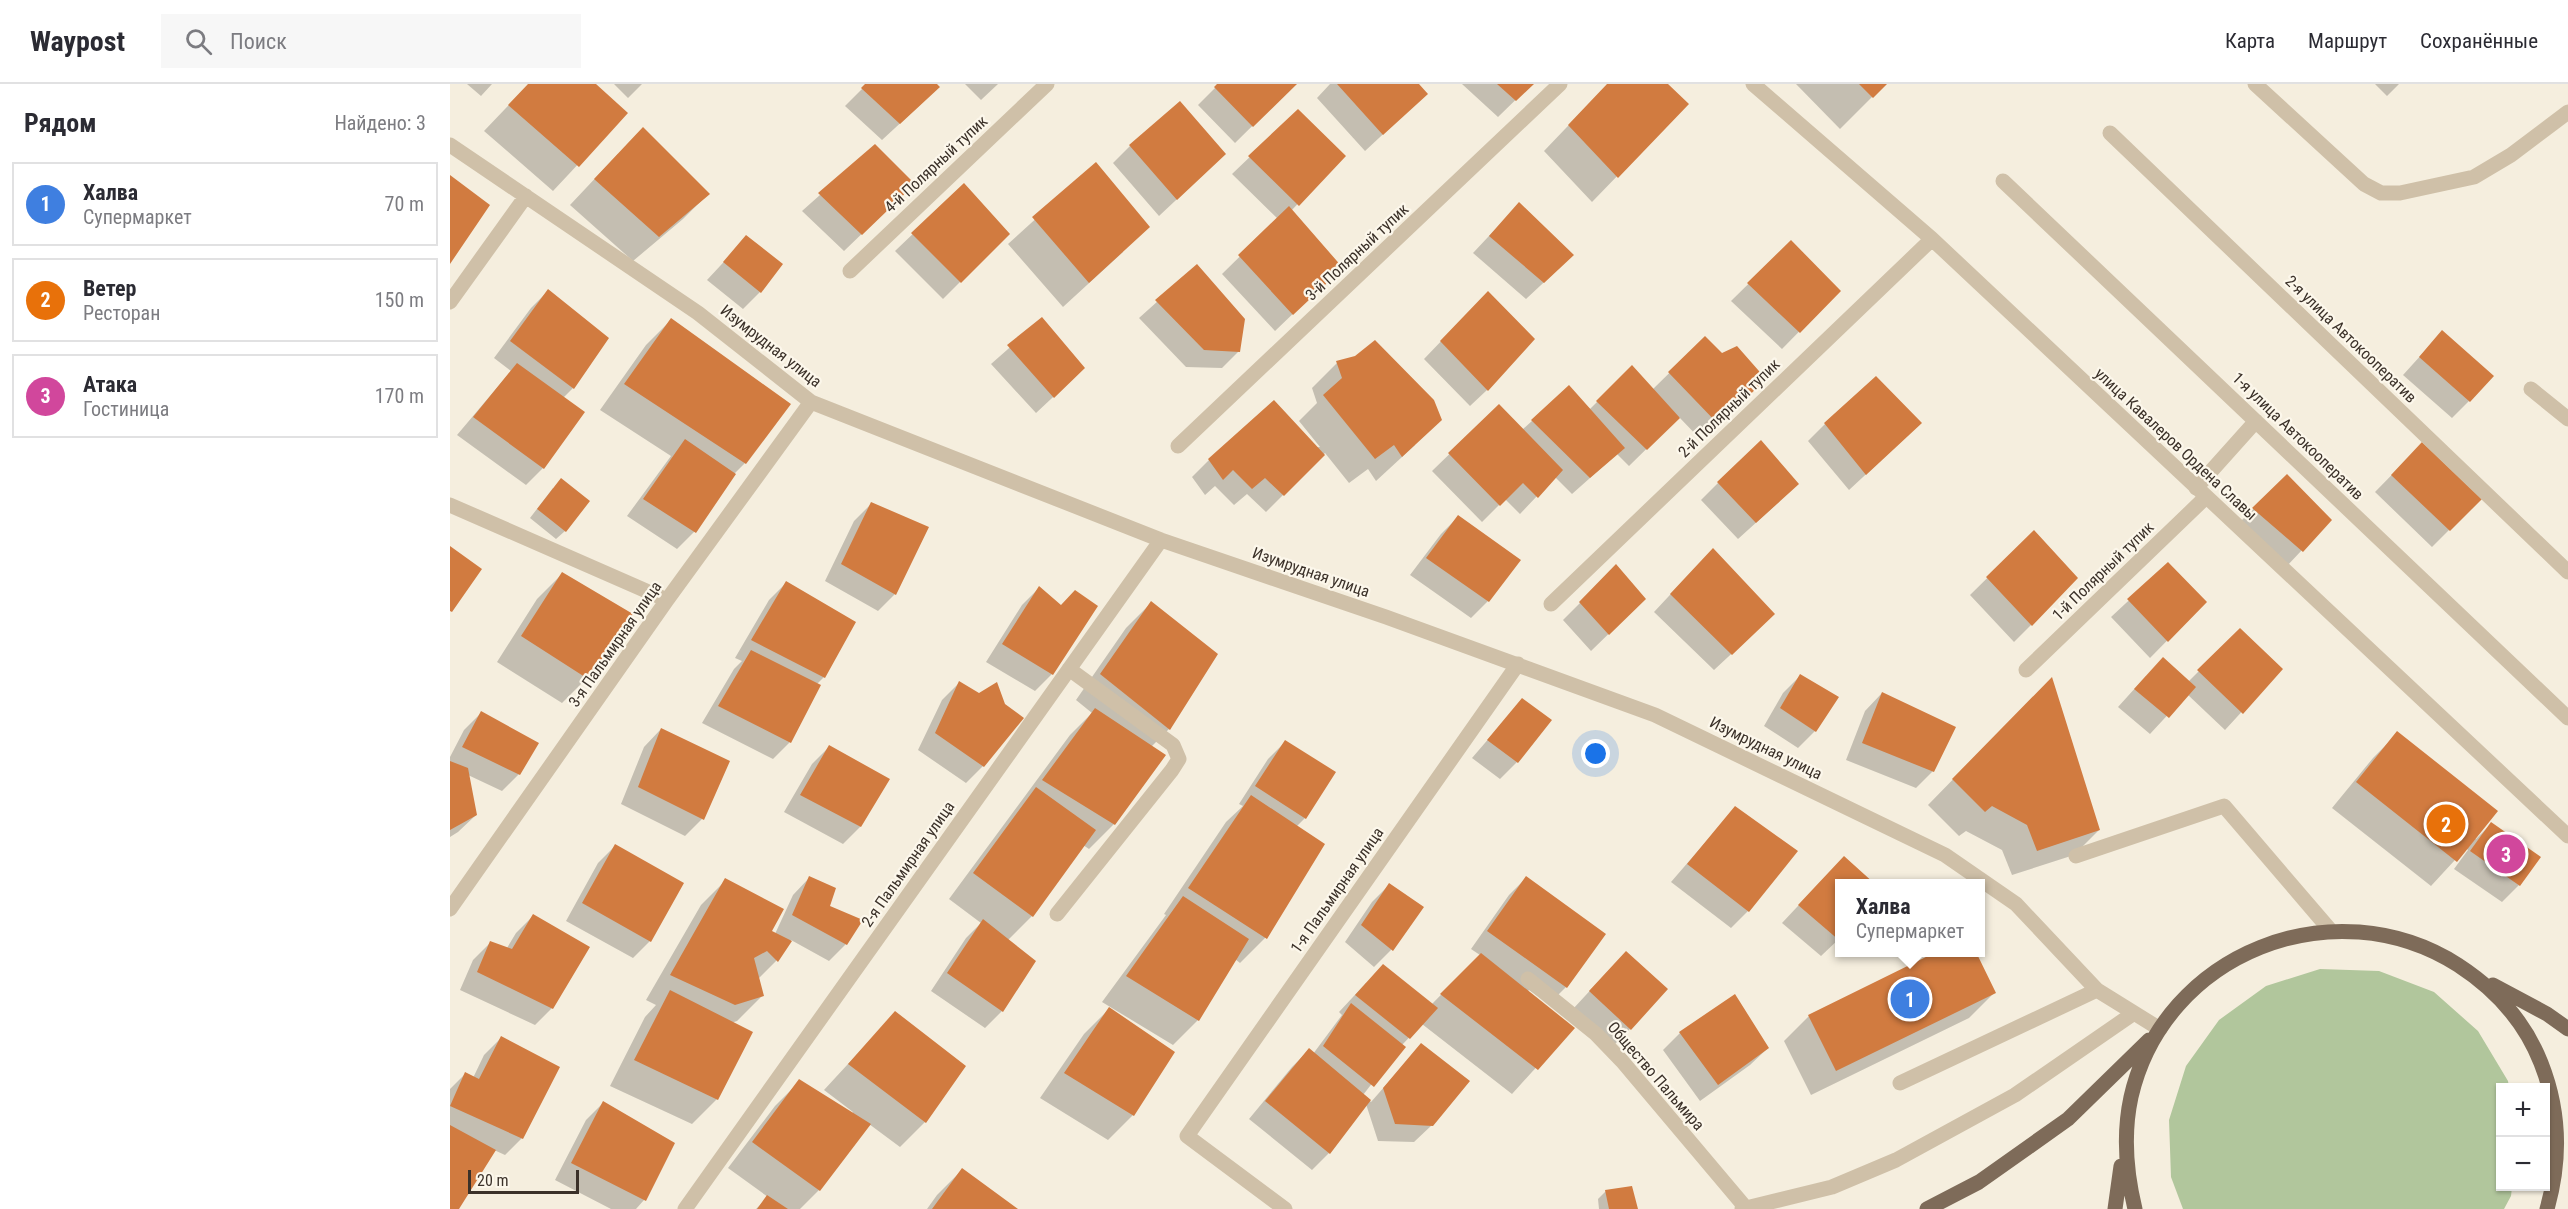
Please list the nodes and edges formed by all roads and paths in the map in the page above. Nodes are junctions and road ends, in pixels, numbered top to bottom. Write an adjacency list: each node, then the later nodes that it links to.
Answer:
1 (1047, 84): 11 (street, 4-й Полярный тупик)
2 (1560, 84): 17 (street, 3-й Полярный тупик)
3 (1753, 84): 10 (street, улица Кавалеров Ордена Славы)
4 (2255, 84): 5 (street)
5 (2568, 112)
6 (2109, 133): 21 (street, 2-я улица Автокооператив)
7 (450, 145): 9 (street, Изумрудная улица)
8 (2003, 180): 16 (street, 1-я улица Автокооператив)
9 (526, 196): 12 (street); 14 (street, Изумрудная улица)
10 (1932, 239): 18 (street, улица Кавалеров Ордена Славы); 23 (street, 2-й Полярный тупик)
11 (850, 271)
12 (450, 302)
13 (2531, 388): 15 (street)
14 (812, 402): 20 (street, Изумрудная улица); 22 (street, 3-я Пальмирная улица)
15 (2568, 419)
16 (2256, 421): 18 (street, 1-й Полярный тупик); 27 (street, 1-я улица Автокооператив)
17 (1178, 446)
18 (2201, 492): 26 (street, 1-й Полярный тупик); 28 (street, улица Кавалеров Ордена Славы)
19 (450, 505): 22 (street)
20 (1161, 540): 24 (street, Изумрудная улица); 25 (street, 2-я Пальмирная улица)
21 (2568, 572)
22 (667, 600): 32 (street, 3-я Пальмирная улица)
23 (1551, 604)
24 (1518, 664): 30 (street, Изумрудная улица); 45 (street, 1-я Пальмирная улица)
25 (1069, 669): 33 (street); 44 (street, 2-я Пальмирная улица)
26 (2026, 670)
27 (2568, 717)
28 (2568, 836)
29 (2076, 856): 34 (street)
30 (1980, 879)
31 (1985, 883): 37 (street, Изумрудная улица)
32 (450, 909)
33 (1058, 914)
34 (2331, 931): 35 (main road); 39 (main road)
35 (2474, 975): 40 (main road); 49 (main road)
36 (1528, 979): 43 (street, Общество Пальмира)
37 (2097, 990): 38 (street, Изумрудная улица); 41 (street)
38 (2134, 1013): 39 (street, Изумрудная улица); 43 (street)
39 (2160, 1029): 42 (main road); 46 (main road)
40 (2568, 1029)
41 (1900, 1083)
42 (2127, 1127): 47 (main road); 48 (main road)
43 (1744, 1208)
44 (685, 1209)
45 (1285, 1209)
46 (1926, 1209)
47 (2115, 1209)
48 (2135, 1209)
49 (2547, 1209)

